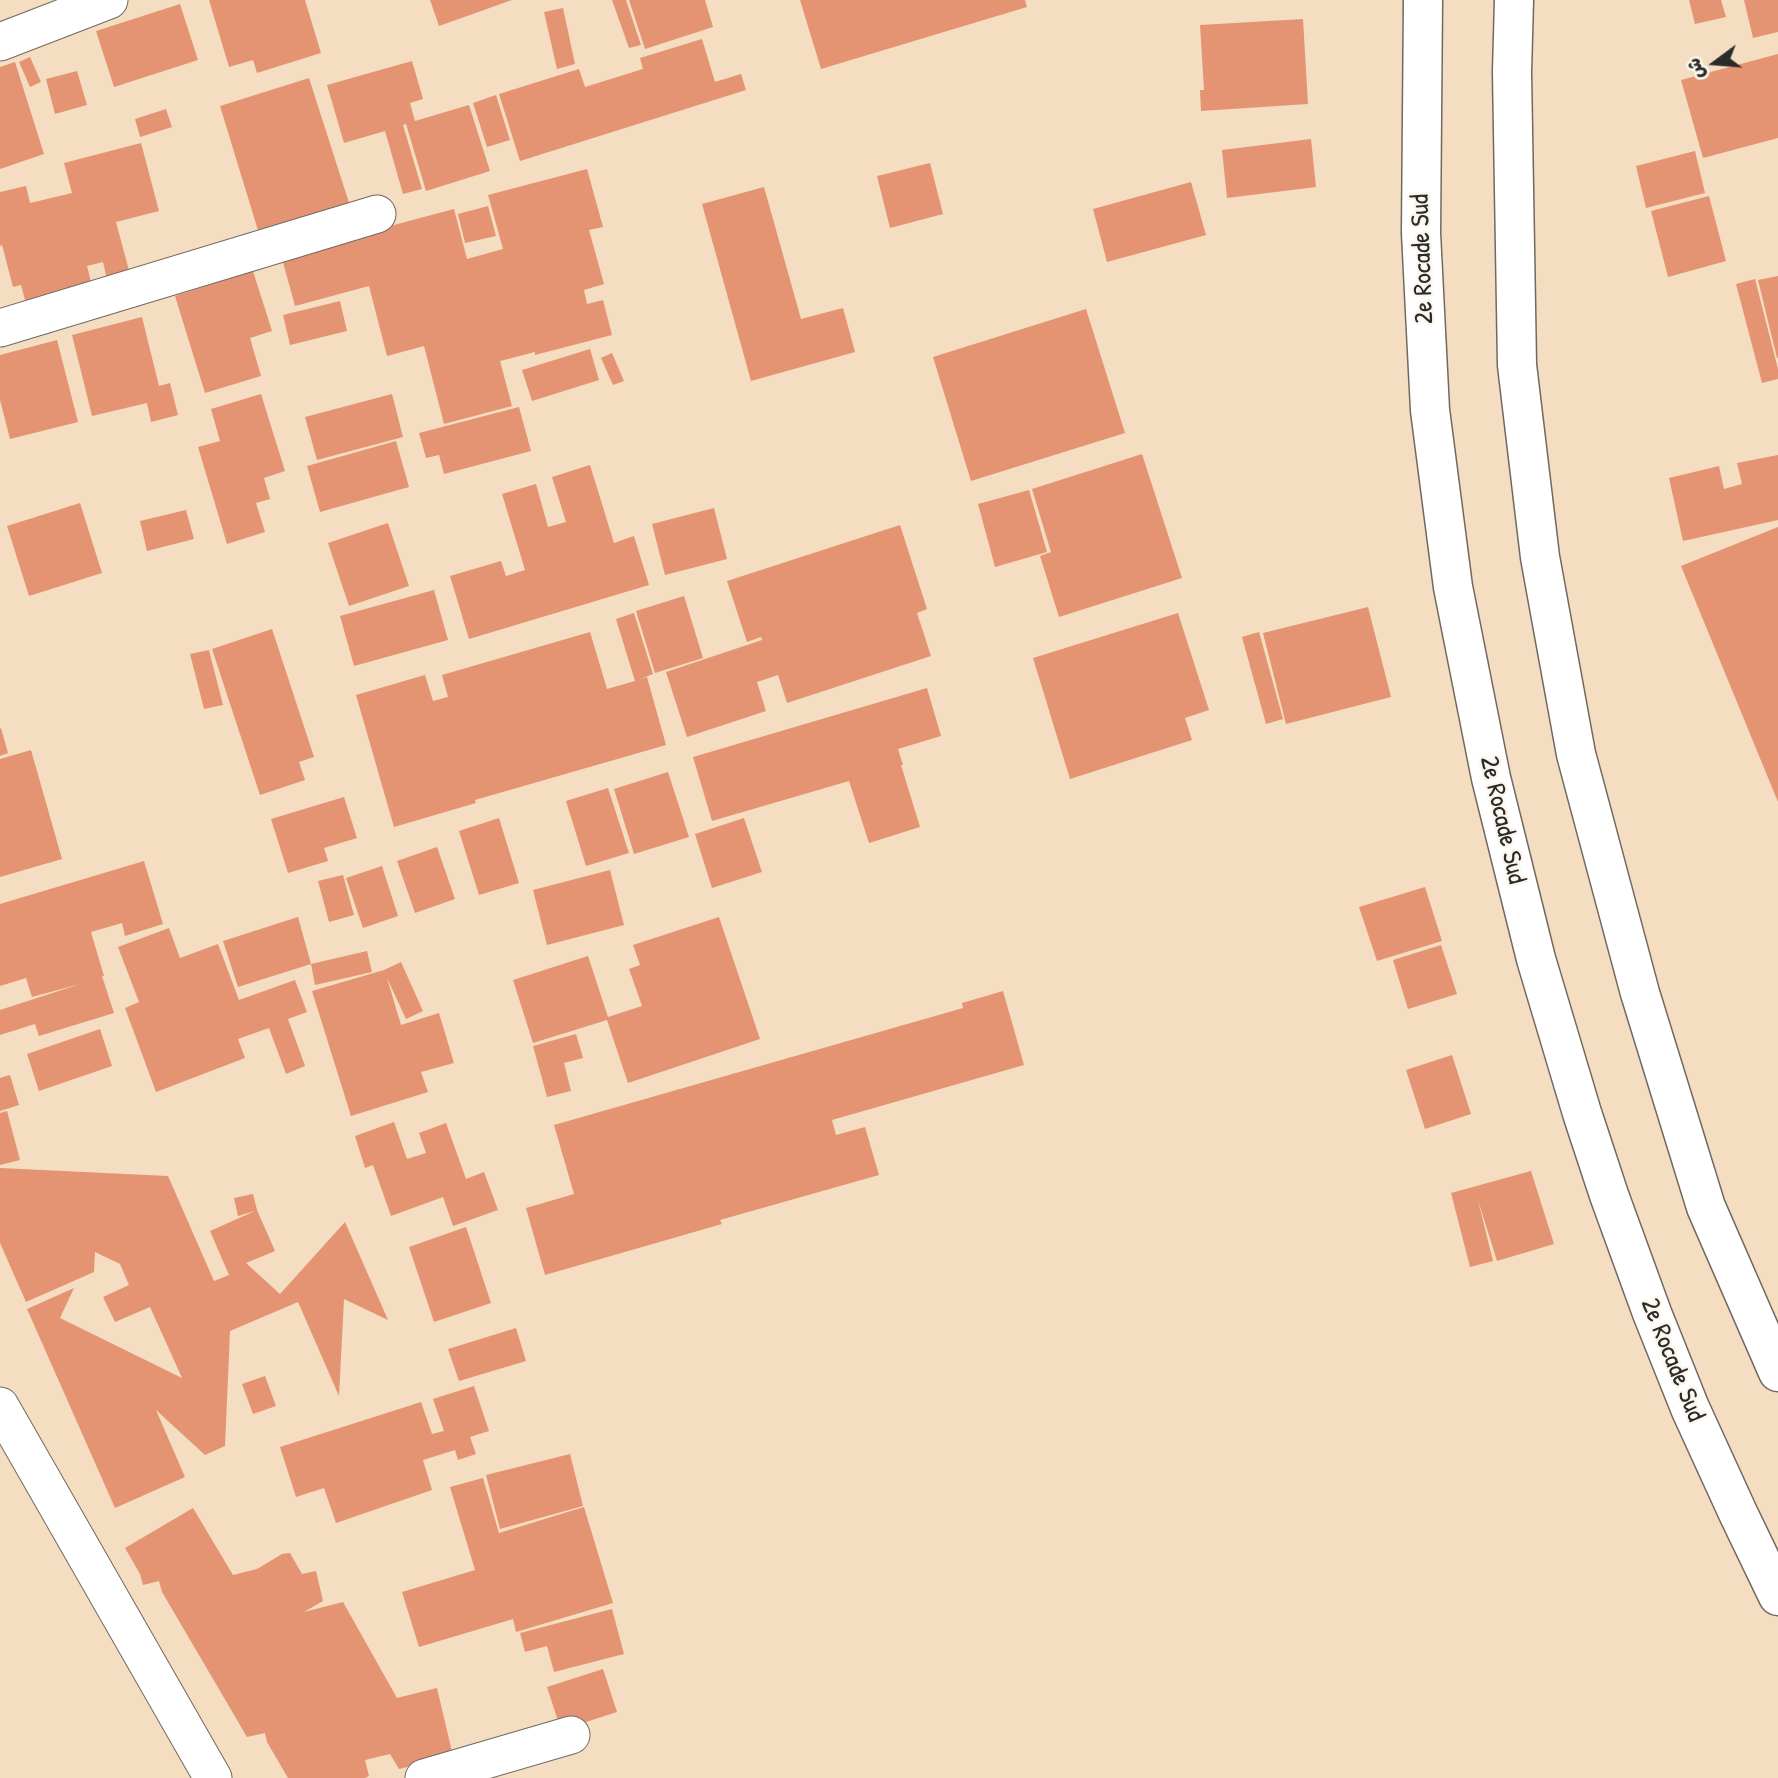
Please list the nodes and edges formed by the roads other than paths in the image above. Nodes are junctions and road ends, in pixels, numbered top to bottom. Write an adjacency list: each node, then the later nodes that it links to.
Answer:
1 (109, 0): 4 (street)
2 (1423, 0): 9 (highway, 2e Rocade Sud)
3 (1514, 0): 7 (highway)
4 (0, 42)
5 (377, 214): 6 (street)
6 (0, 328)
7 (1778, 1372)
8 (0, 1406): 11 (street)
9 (1778, 1596)
10 (571, 1735): 12 (street)
11 (213, 1778)
12 (425, 1778)

